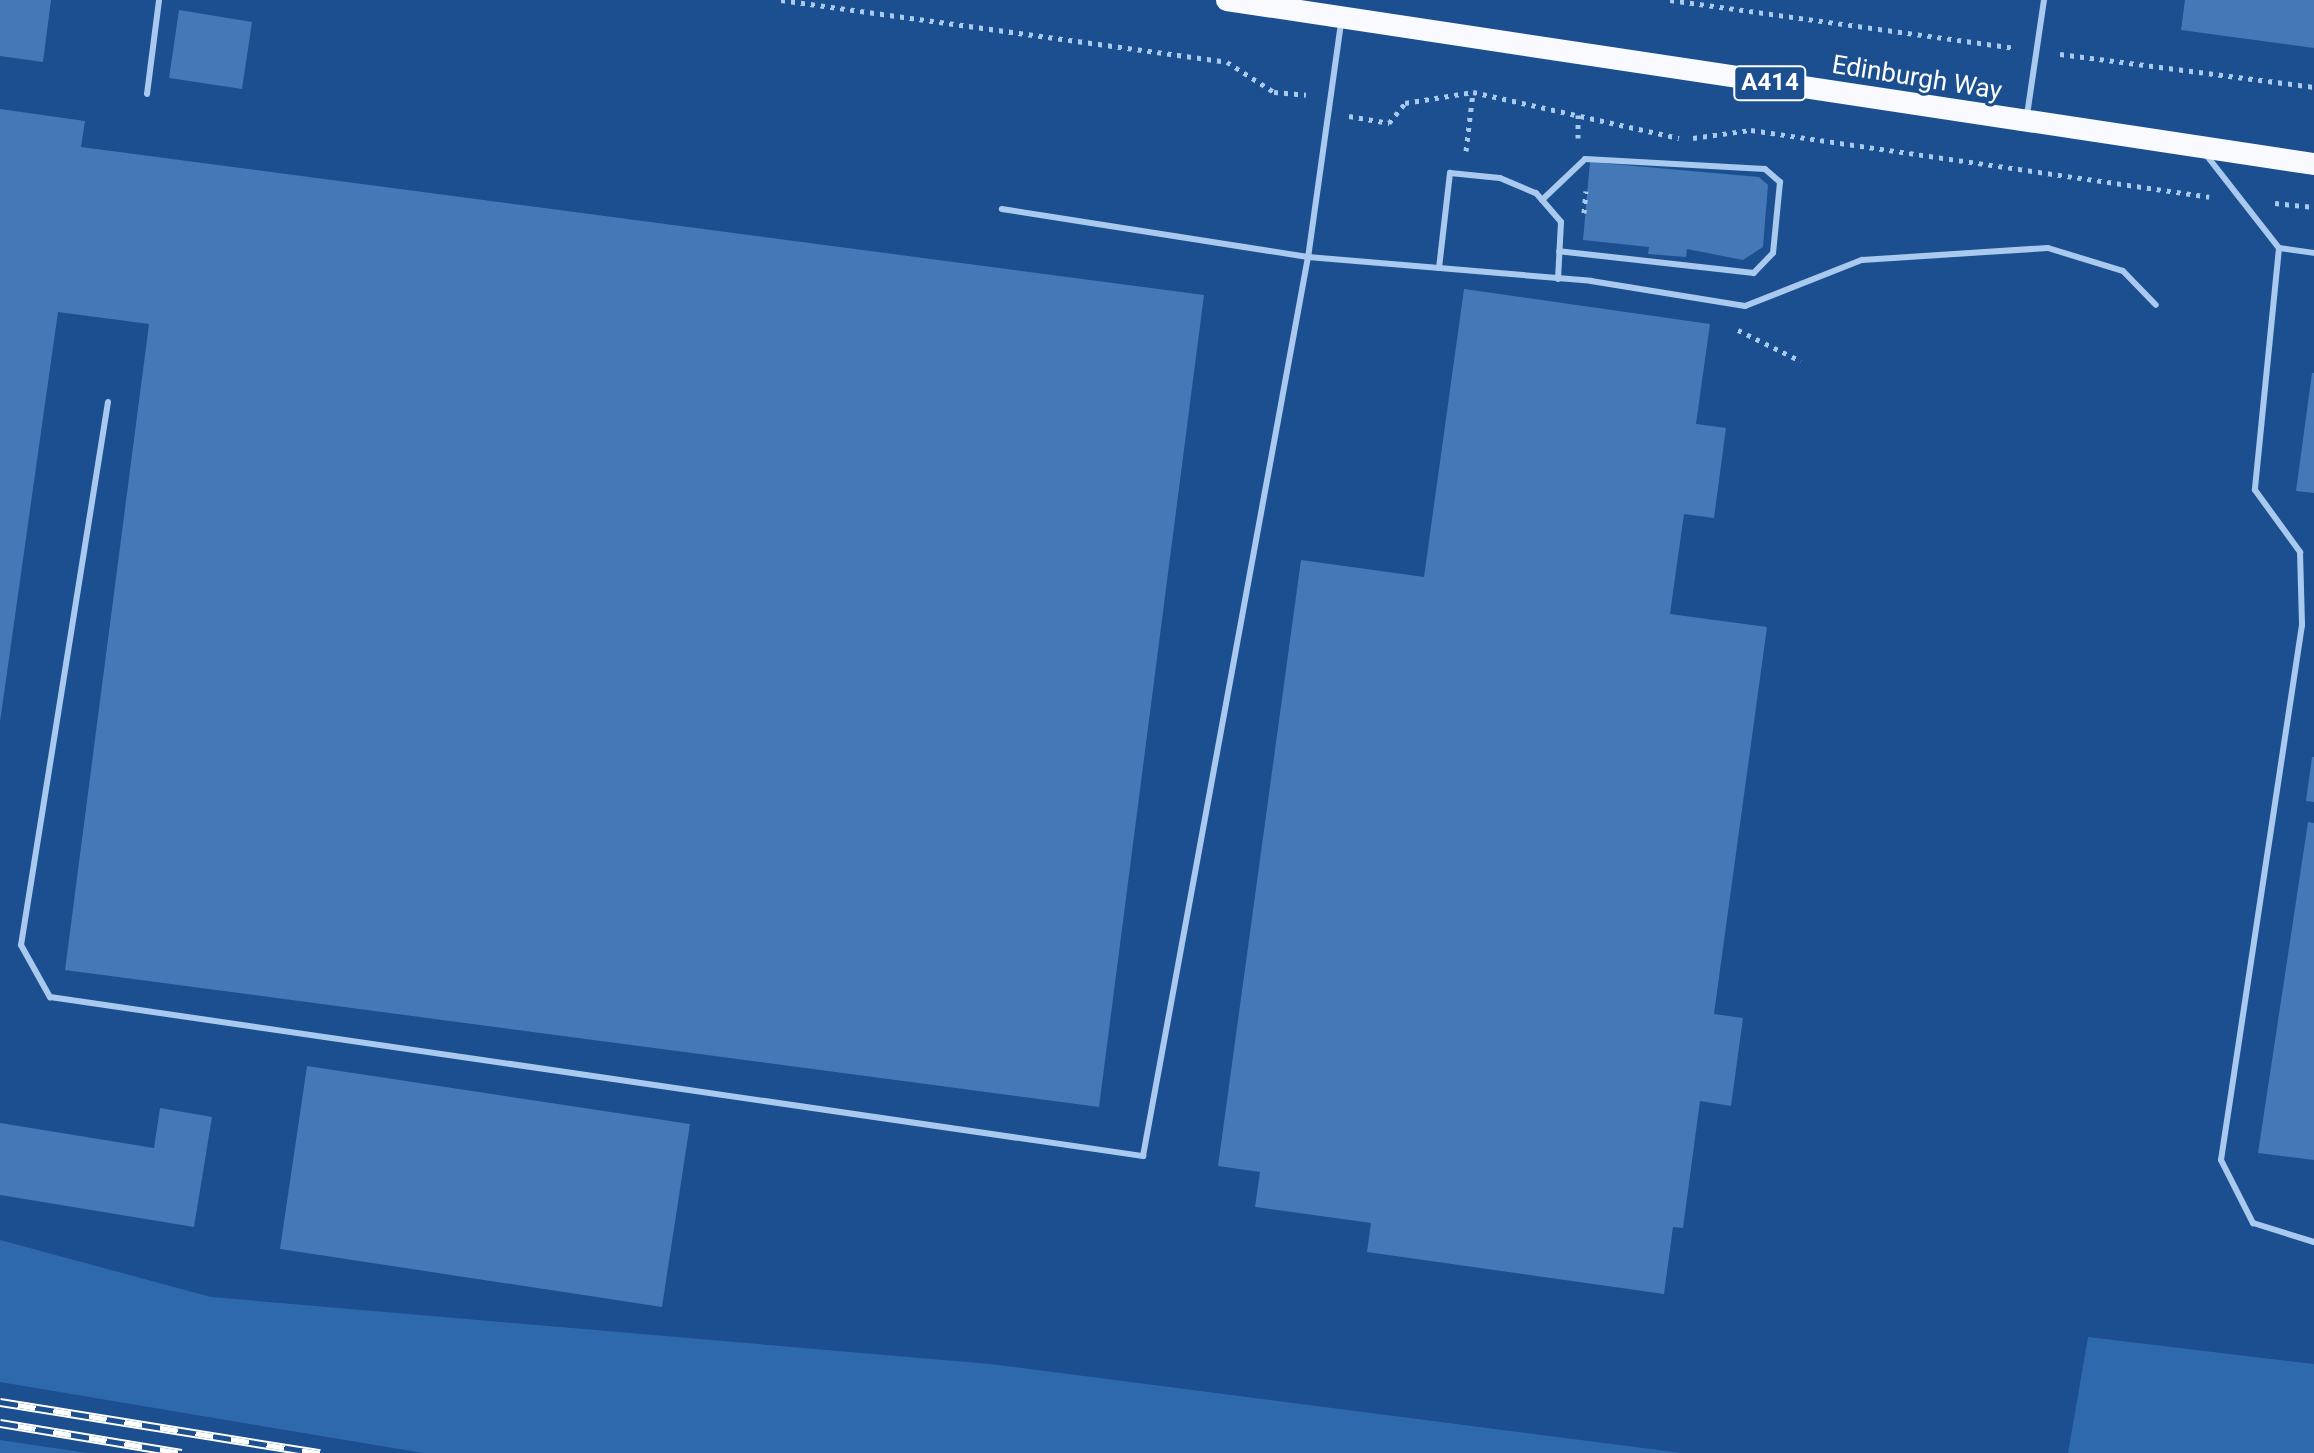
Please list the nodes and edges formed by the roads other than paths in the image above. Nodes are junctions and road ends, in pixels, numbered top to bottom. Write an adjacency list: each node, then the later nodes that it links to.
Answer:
1 (159, 0): 5 (lane)
2 (1227, 0): 4 (highway, Edinburgh Way / A414)
3 (2044, 0): 6 (lane)
4 (1342, 16): 6 (highway, Edinburgh Way / A414); 14 (lane)
5 (147, 94)
6 (2026, 124): 7 (highway, Edinburgh Way / A414)
7 (2205, 153): 8 (highway, Edinburgh Way / A414); 11 (lane)
8 (2314, 164)
9 (1542, 200): 12 (lane); 12 (lane); 15 (lane)
10 (1002, 209): 14 (lane)
11 (2279, 248): 13 (lane); 19 (lane)
12 (1559, 251): 16 (lane)
13 (2314, 253)
14 (1308, 257): 15 (lane); 18 (lane)
15 (1439, 268): 16 (lane)
16 (1558, 279): 17 (lane)
17 (2156, 305)
18 (108, 402)
19 (2314, 1242)

